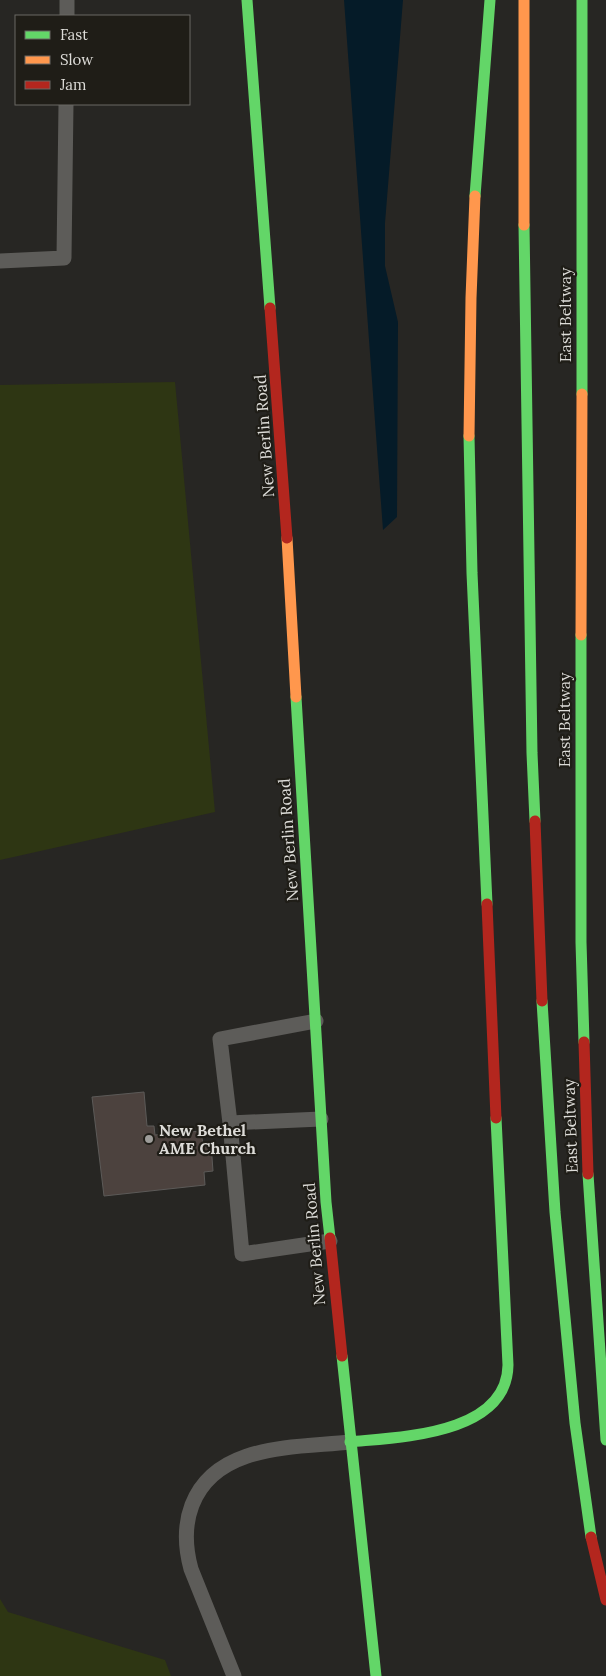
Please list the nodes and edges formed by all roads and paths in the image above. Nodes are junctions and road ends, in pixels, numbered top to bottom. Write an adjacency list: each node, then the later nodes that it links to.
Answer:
1 (67, 0): 6 (lane)
2 (247, 0): 9 (main road, New Berlin Road)
3 (490, 0): 14 (main road)
4 (524, 0): 15 (main road)
5 (582, 0): 13 (main road, East Beltway)
6 (67, 15)
7 (66, 105): 8 (lane)
8 (0, 260)
9 (316, 1021): 10 (main road, New Berlin Road); 11 (lane)
10 (321, 1119): 11 (lane); 12 (main road, New Berlin Road)
11 (230, 1123): 12 (lane)
12 (330, 1240): 14 (main road, New Berlin Road)
13 (606, 1440)
14 (350, 1442): 16 (lane); 17 (main road, New Berlin Road)
15 (606, 1600)
16 (234, 1676)
17 (376, 1676)

